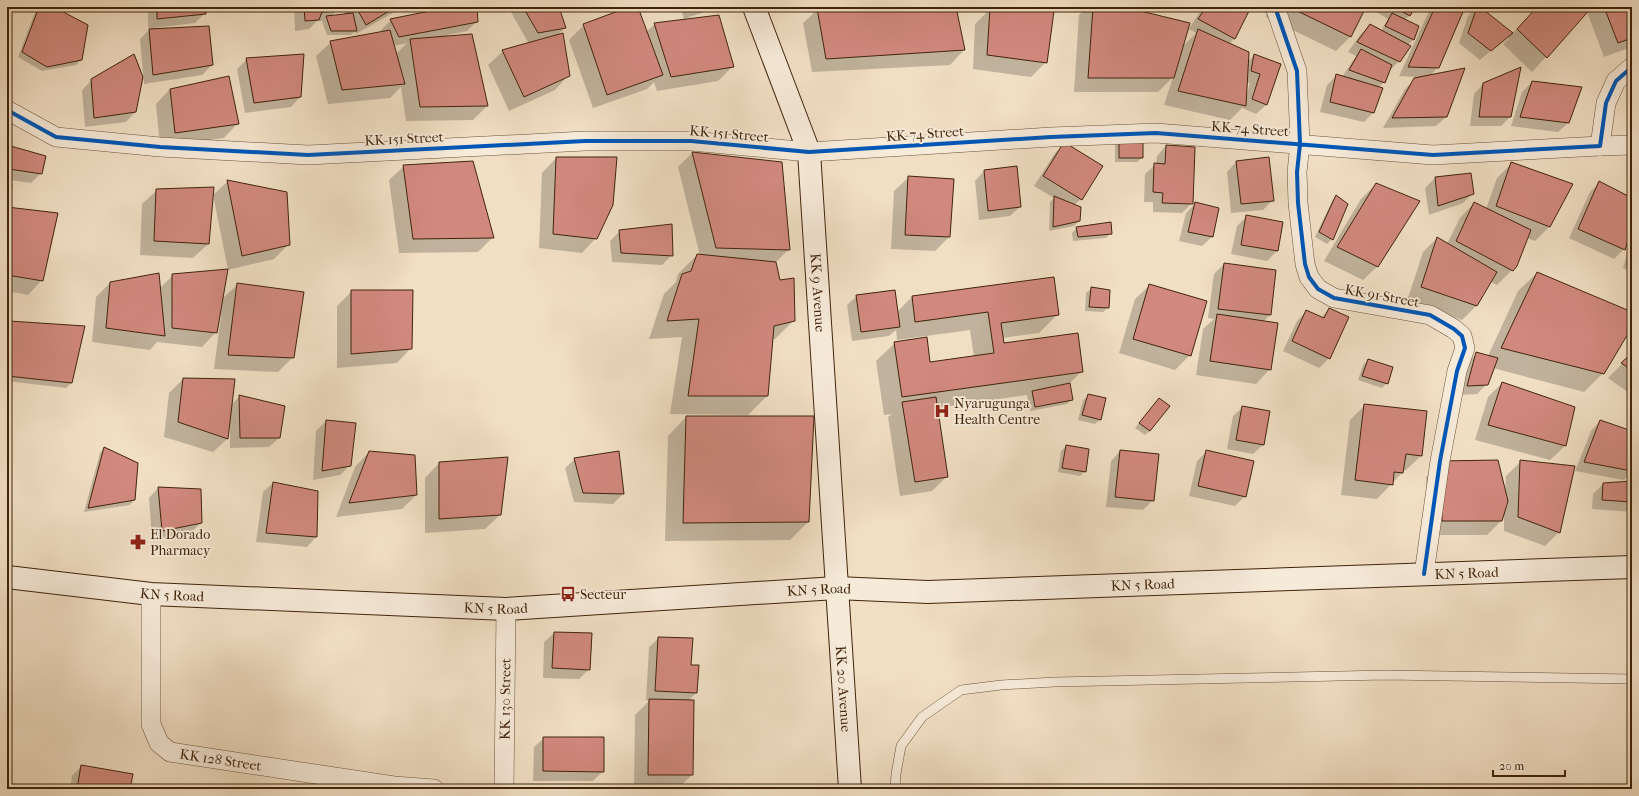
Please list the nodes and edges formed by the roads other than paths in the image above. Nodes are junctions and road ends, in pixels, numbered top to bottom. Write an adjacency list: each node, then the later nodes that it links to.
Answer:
1 (754, 7): 8 (main road, KK 9 Avenue)
2 (1275, 7): 5 (street, KK 91 Street)
3 (1632, 67): 7 (street)
4 (7, 110): 8 (street, KK 151 Street)
5 (1300, 144): 7 (street, KK 74 Street); 8 (street, KK 74 Street); 10 (street, KK 91 Street)
6 (1632, 144): 7 (street, KK 74 Street)
7 (1600, 146)
8 (809, 152): 12 (main road, KK 9 Avenue)
9 (1632, 567): 10 (main road, KN 5 Road)
10 (1424, 574): 12 (main road, KN 5 Road)
11 (7, 577): 13 (main road, KN 5 Road)
12 (836, 588): 14 (main road, KN 5 Road); 18 (main road, KK 20 Avenue)
13 (151, 594): 14 (main road, KN 5 Road); 16 (street, KK 128 Street)
14 (506, 609): 17 (street, KK 130 Street)
15 (1632, 679): 19 (lane)
16 (434, 789)
17 (504, 789)
18 (850, 789)
19 (896, 789)

